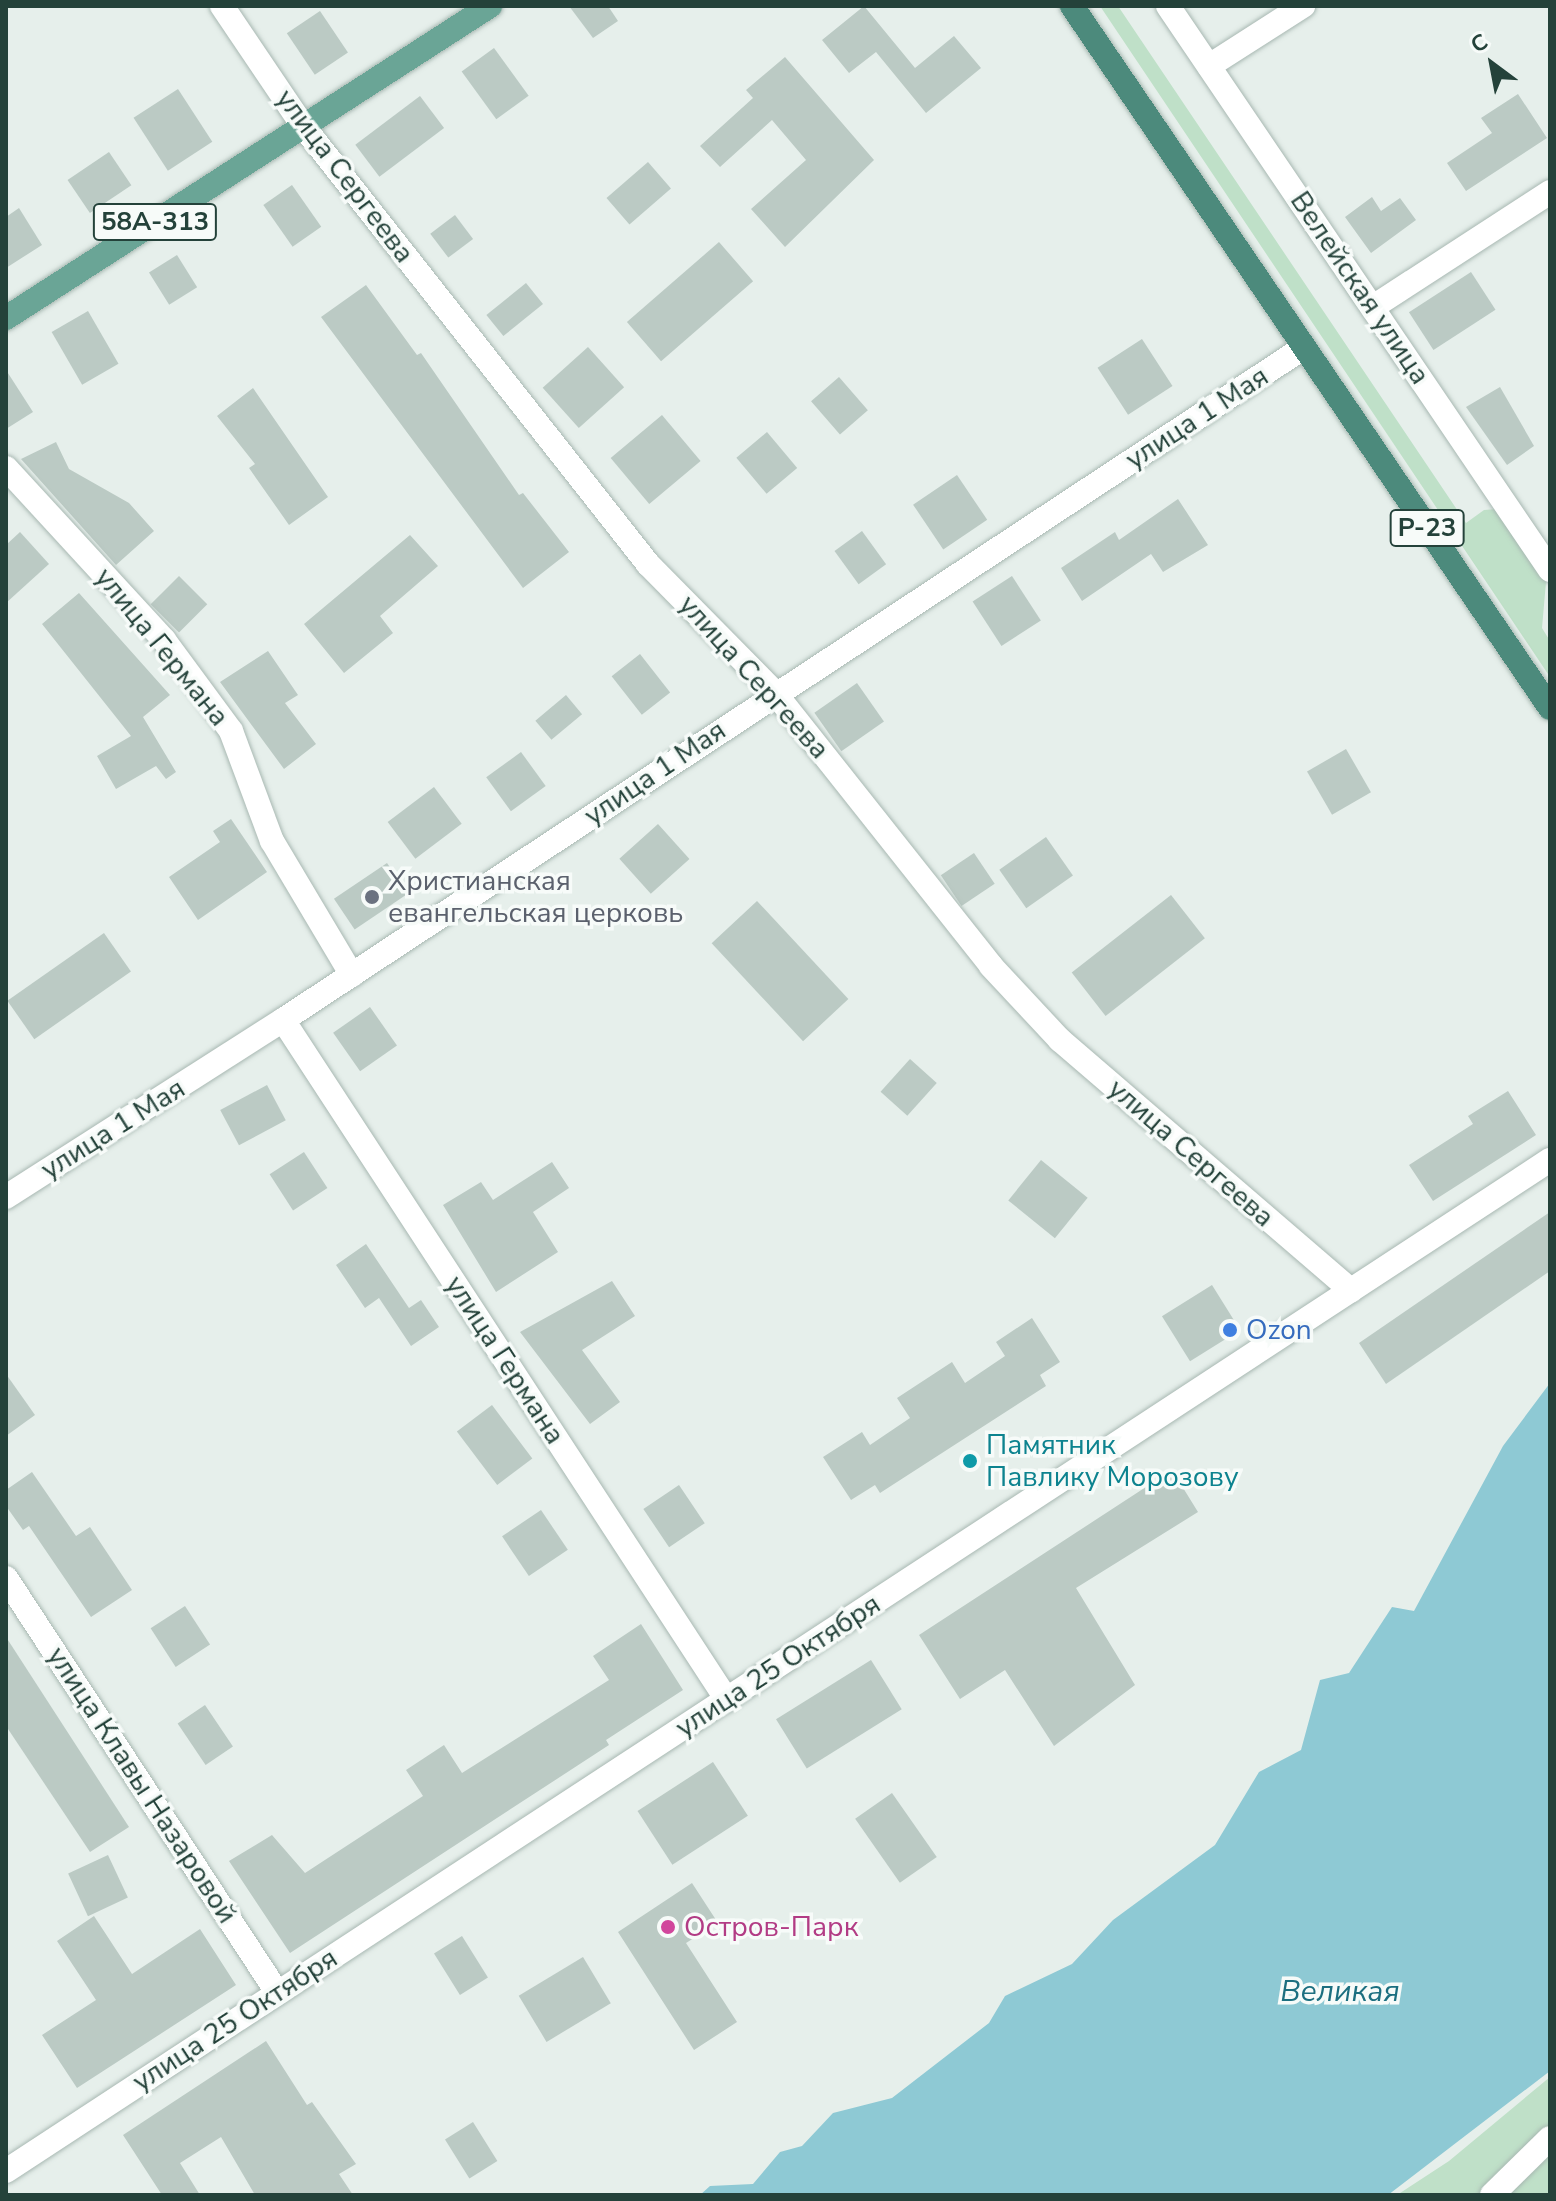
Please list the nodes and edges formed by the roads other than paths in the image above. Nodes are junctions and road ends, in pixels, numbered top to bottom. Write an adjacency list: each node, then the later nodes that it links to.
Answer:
1 (222, 6): 7 (main road, улица Сергеева)
2 (490, 6): 7 (main road, 58А-313)
3 (1072, 6): 11 (highway, Р-23)
4 (1168, 6): 6 (main road, Велейская улица)
5 (1303, 6): 6 (main road)
6 (1209, 66): 9 (main road, Велейская улица)
7 (303, 126): 10 (main road, 58А-313); 14 (main road, улица Сергеева)
8 (1550, 192): 9 (main road)
9 (1373, 307): 13 (main road, Велейская улица)
10 (6, 318)
11 (1303, 348): 14 (main road, улица 1 Мая); 15 (highway, Р-23)
12 (6, 468): 16 (main road, улица Германа)
13 (1550, 570)
14 (775, 693): 16 (main road, улица 1 Мая); 20 (main road, улица Сергеева)
15 (1550, 708)
16 (352, 975): 17 (main road, улица 1 Мая)
17 (283, 1020): 19 (main road, улица 1 Мая); 22 (main road, улица Германа)
18 (1550, 1160): 20 (main road, улица 25 Октября)
19 (6, 1197)
20 (1351, 1290): 22 (main road, улица 25 Октября)
21 (6, 1578): 23 (main road, улица Клавы Назаровой)
22 (727, 1700): 23 (main road, улица 25 Октября)
23 (277, 1992): 25 (main road, улица 25 Октября)
24 (1550, 2138): 26 (main road)
25 (6, 2171)
26 (1492, 2195)

